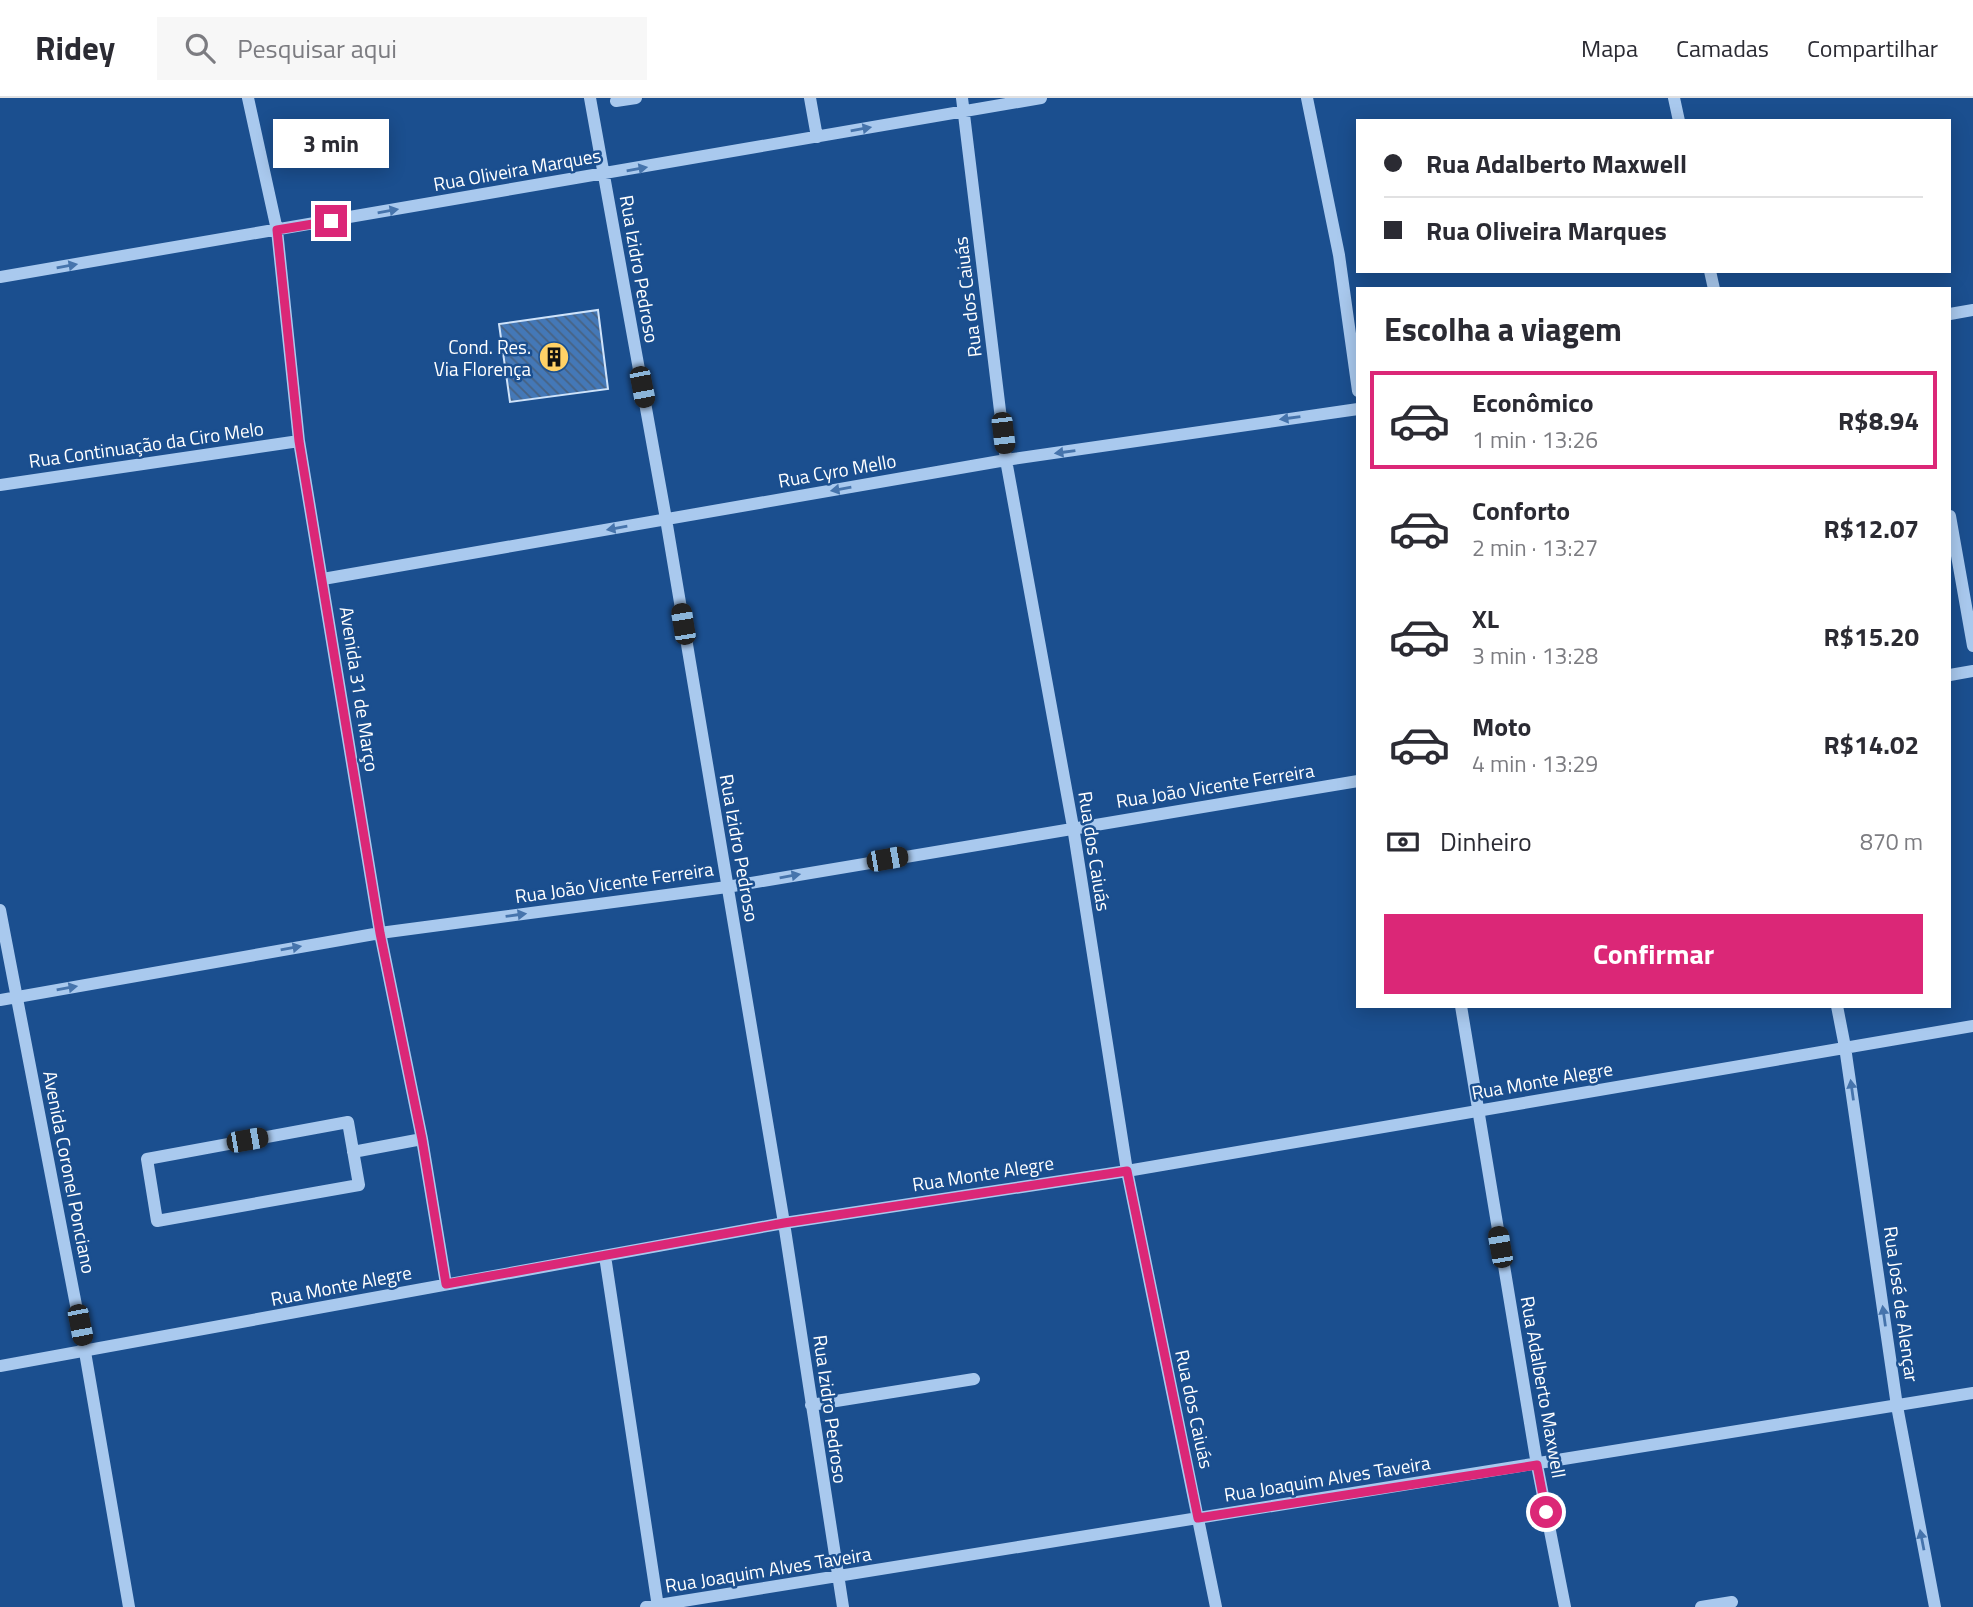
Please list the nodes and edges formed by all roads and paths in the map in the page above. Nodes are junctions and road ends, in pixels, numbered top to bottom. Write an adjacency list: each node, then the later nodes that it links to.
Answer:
1 (248, 98): 13 (street, Avenida 31 de Março)
2 (590, 98): 12 (street, Rua Izidro Pedroso)
3 (636, 98): 8 (street)
4 (810, 98): 11 (street)
5 (1041, 98): 9 (street, Rua Oliveira Marques)
6 (1307, 98): 17 (street)
7 (1674, 98): 10 (street)
8 (616, 101)
9 (963, 104): 11 (street, Rua Oliveira Marques, one-way to 9); 20 (street, Rua dos Caiuás)
10 (1679, 119)
11 (817, 137): 12 (street, Rua Oliveira Marques, one-way to 11)
12 (603, 174): 13 (street, Rua Oliveira Marques, one-way to 12); 22 (street, Rua Izidro Pedroso)
13 (277, 230): 14 (street, Rua Oliveira Marques, one-way to 13); 19 (street, Avenida 31 de Março)
14 (0, 277)
15 (1973, 310): 16 (street)
16 (1951, 314)
17 (1356, 377)
18 (1356, 409): 20 (street, Rua Cyro Mello, one-way to 20)
19 (299, 441): 21 (street, Rua Continuação da Ciro Melo); 24 (street, Avenida 31 de Março)
20 (1006, 460): 22 (street, Rua Cyro Mello, one-way to 22); 29 (street, Rua dos Caiuás)
21 (0, 485)
22 (666, 519): 24 (street, Rua Cyro Mello, one-way to 24); 30 (street, Rua Izidro Pedroso)
23 (1951, 522): 25 (street)
24 (323, 579): 32 (street, Avenida 31 de Março)
25 (1973, 646)
26 (1973, 671): 27 (street)
27 (1951, 675)
28 (1356, 781): 29 (street, Rua João Vicente Ferreira)
29 (1073, 827): 30 (street, Rua João Vicente Ferreira, one-way to 29); 42 (street, Rua dos Caiuás)
30 (727, 887): 32 (street, Rua João Vicente Ferreira, one-way to 30); 43 (street, Rua Izidro Pedroso)
31 (0, 910): 33 (street, Avenida Coronel Ponciano)
32 (380, 933): 33 (street, Rua João Vicente Ferreira, one-way to 32); 40 (street, Avenida 31 de Março)
33 (16, 997): 34 (street, Rua João Vicente Ferreira); 46 (street, Avenida Coronel Ponciano)
34 (0, 1000)
35 (1461, 1008): 39 (street, Rua Adalberto Maxwell)
36 (1837, 1008): 38 (street, Rua José de Alençar)
37 (1973, 1026): 38 (street, Rua Monte Alegre)
38 (1845, 1047): 39 (street, Rua Monte Alegre); 51 (street, Rua José de Alençar, one-way to 38)
39 (1477, 1110): 42 (street, Rua Monte Alegre); 52 (street, Rua Adalberto Maxwell)
40 (422, 1139): 41 (street); 45 (street, Avenida 31 de Março)
41 (353, 1152): 41 (street)
42 (1127, 1171): 43 (street, Rua Monte Alegre); 53 (street, Rua dos Caiuás)
43 (784, 1223): 44 (street, Rua Monte Alegre); 50 (street, Rua Izidro Pedroso)
44 (605, 1256): 45 (street, Rua Monte Alegre); 56 (street)
45 (446, 1284): 46 (street, Rua Monte Alegre)
46 (85, 1352): 47 (street, Rua Monte Alegre); 57 (street, Avenida Coronel Ponciano)
47 (0, 1366)
48 (974, 1379): 50 (street)
49 (1973, 1393): 51 (street, Rua Joaquim Alves Taveira)
50 (811, 1405): 54 (street, Rua Izidro Pedroso)
51 (1897, 1406): 52 (street, Rua Joaquim Alves Taveira); 62 (street, Rua José de Alençar, one-way to 51)
52 (1537, 1465): 53 (street, Rua Joaquim Alves Taveira); 60 (street, Rua Adalberto Maxwell)
53 (1198, 1518): 54 (street, Rua Joaquim Alves Taveira); 59 (street, Rua dos Caiuás)
54 (838, 1578): 56 (street, Rua Joaquim Alves Taveira); 58 (street, Rua Izidro Pedroso)
55 (1732, 1602): 61 (street)
56 (654, 1606)
57 (129, 1607)
58 (843, 1607)
59 (1216, 1607)
60 (1565, 1607)
61 (1702, 1607)
62 (1935, 1607)

